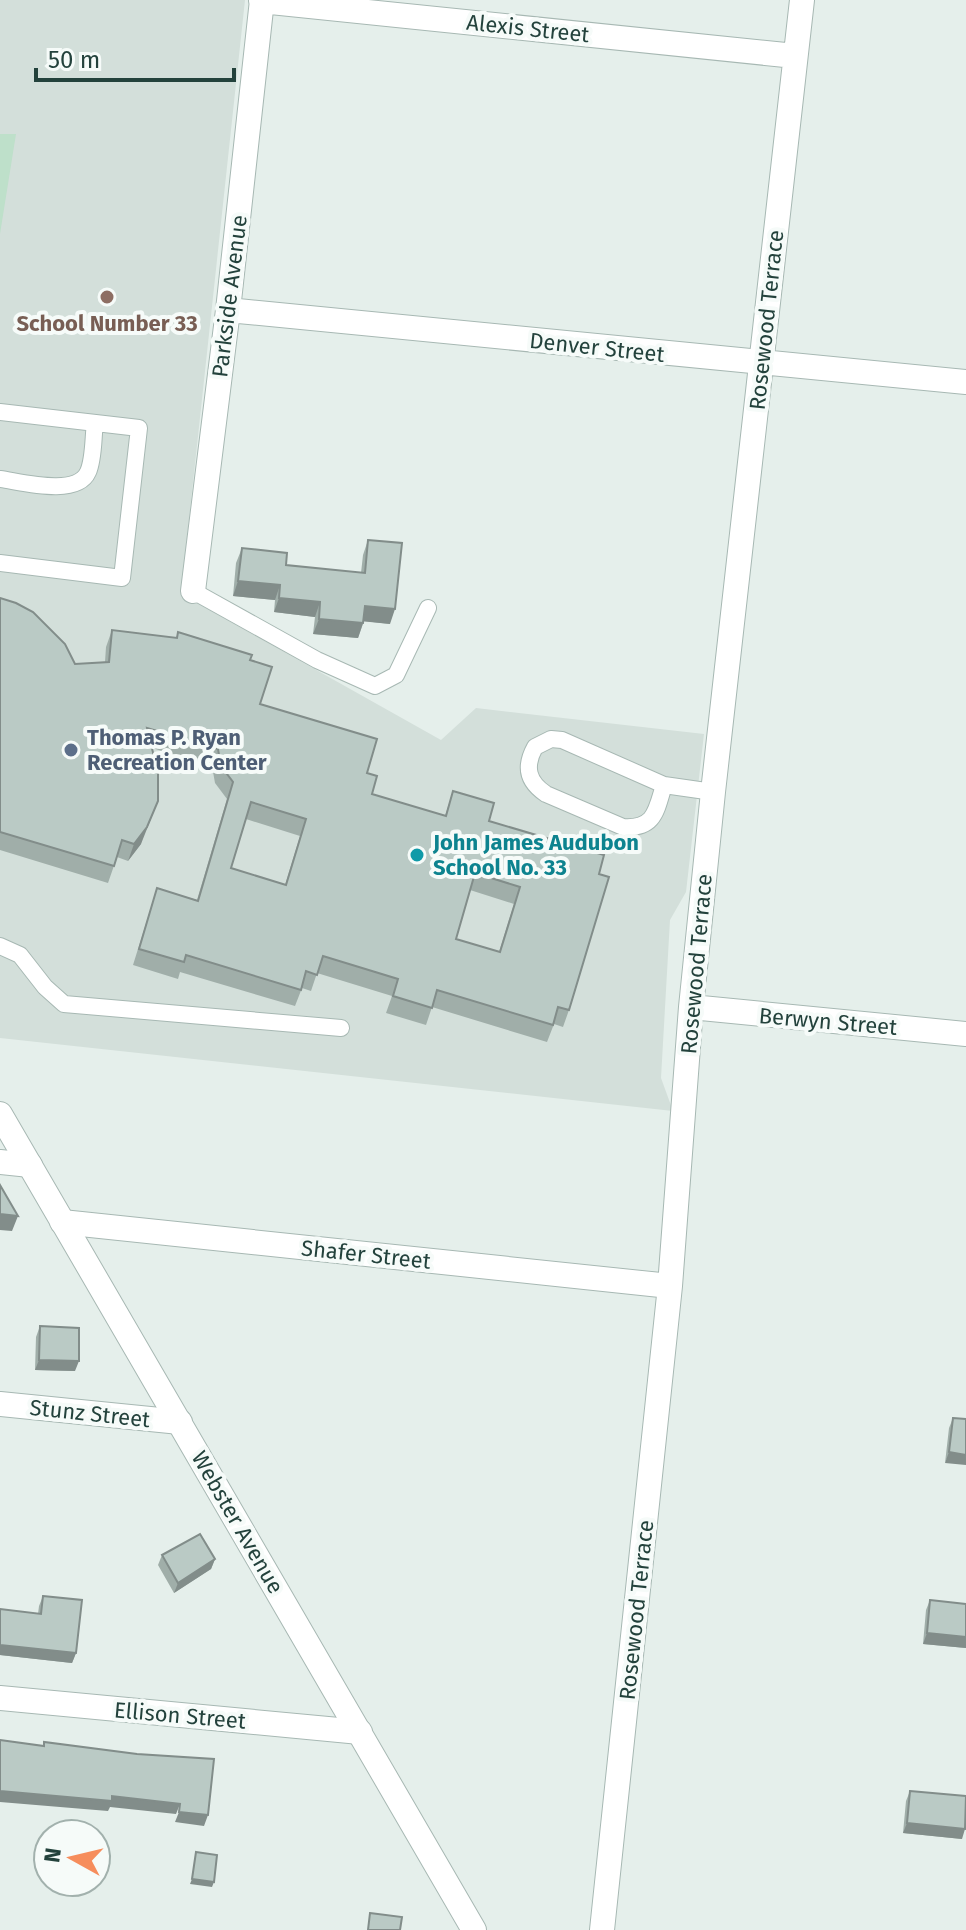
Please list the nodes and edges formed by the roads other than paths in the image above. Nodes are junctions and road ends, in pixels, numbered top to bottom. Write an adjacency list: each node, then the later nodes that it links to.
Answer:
1 (262, 0): 3 (street, Alexis Street); 4 (street, Parkside Avenue)
2 (802, 0): 3 (street, Rosewood Terrace)
3 (795, 56): 5 (street, Rosewood Terrace)
4 (228, 310): 5 (street, Denver Street); 11 (street, Parkside Avenue)
5 (761, 364): 6 (street, Denver Street); 14 (street, Rosewood Terrace)
6 (966, 382)
7 (0, 412): 8 (lane)
8 (95, 423): 9 (lane); 10 (lane)
9 (0, 479)
10 (0, 563)
11 (193, 591): 12 (lane)
12 (428, 608)
13 (664, 785): 13 (lane); 14 (lane)
14 (713, 792): 16 (street, Rosewood Terrace)
15 (0, 946): 17 (lane)
16 (691, 1007): 18 (street, Berwyn Street); 23 (street, Rosewood Terrace)
17 (341, 1028)
18 (966, 1034)
19 (0, 1114): 21 (street, Webster Avenue)
20 (0, 1162): 21 (street)
21 (30, 1165): 22 (street, Webster Avenue)
22 (62, 1222): 23 (street, Shafer Street); 25 (street, Webster Avenue)
23 (670, 1286): 29 (street, Rosewood Terrace)
24 (0, 1404): 25 (street, Stunz Street)
25 (180, 1422): 27 (street, Webster Avenue)
26 (0, 1698): 27 (street, Ellison Street)
27 (360, 1732): 28 (street, Webster Avenue)
28 (474, 1930)
29 (602, 1930)

